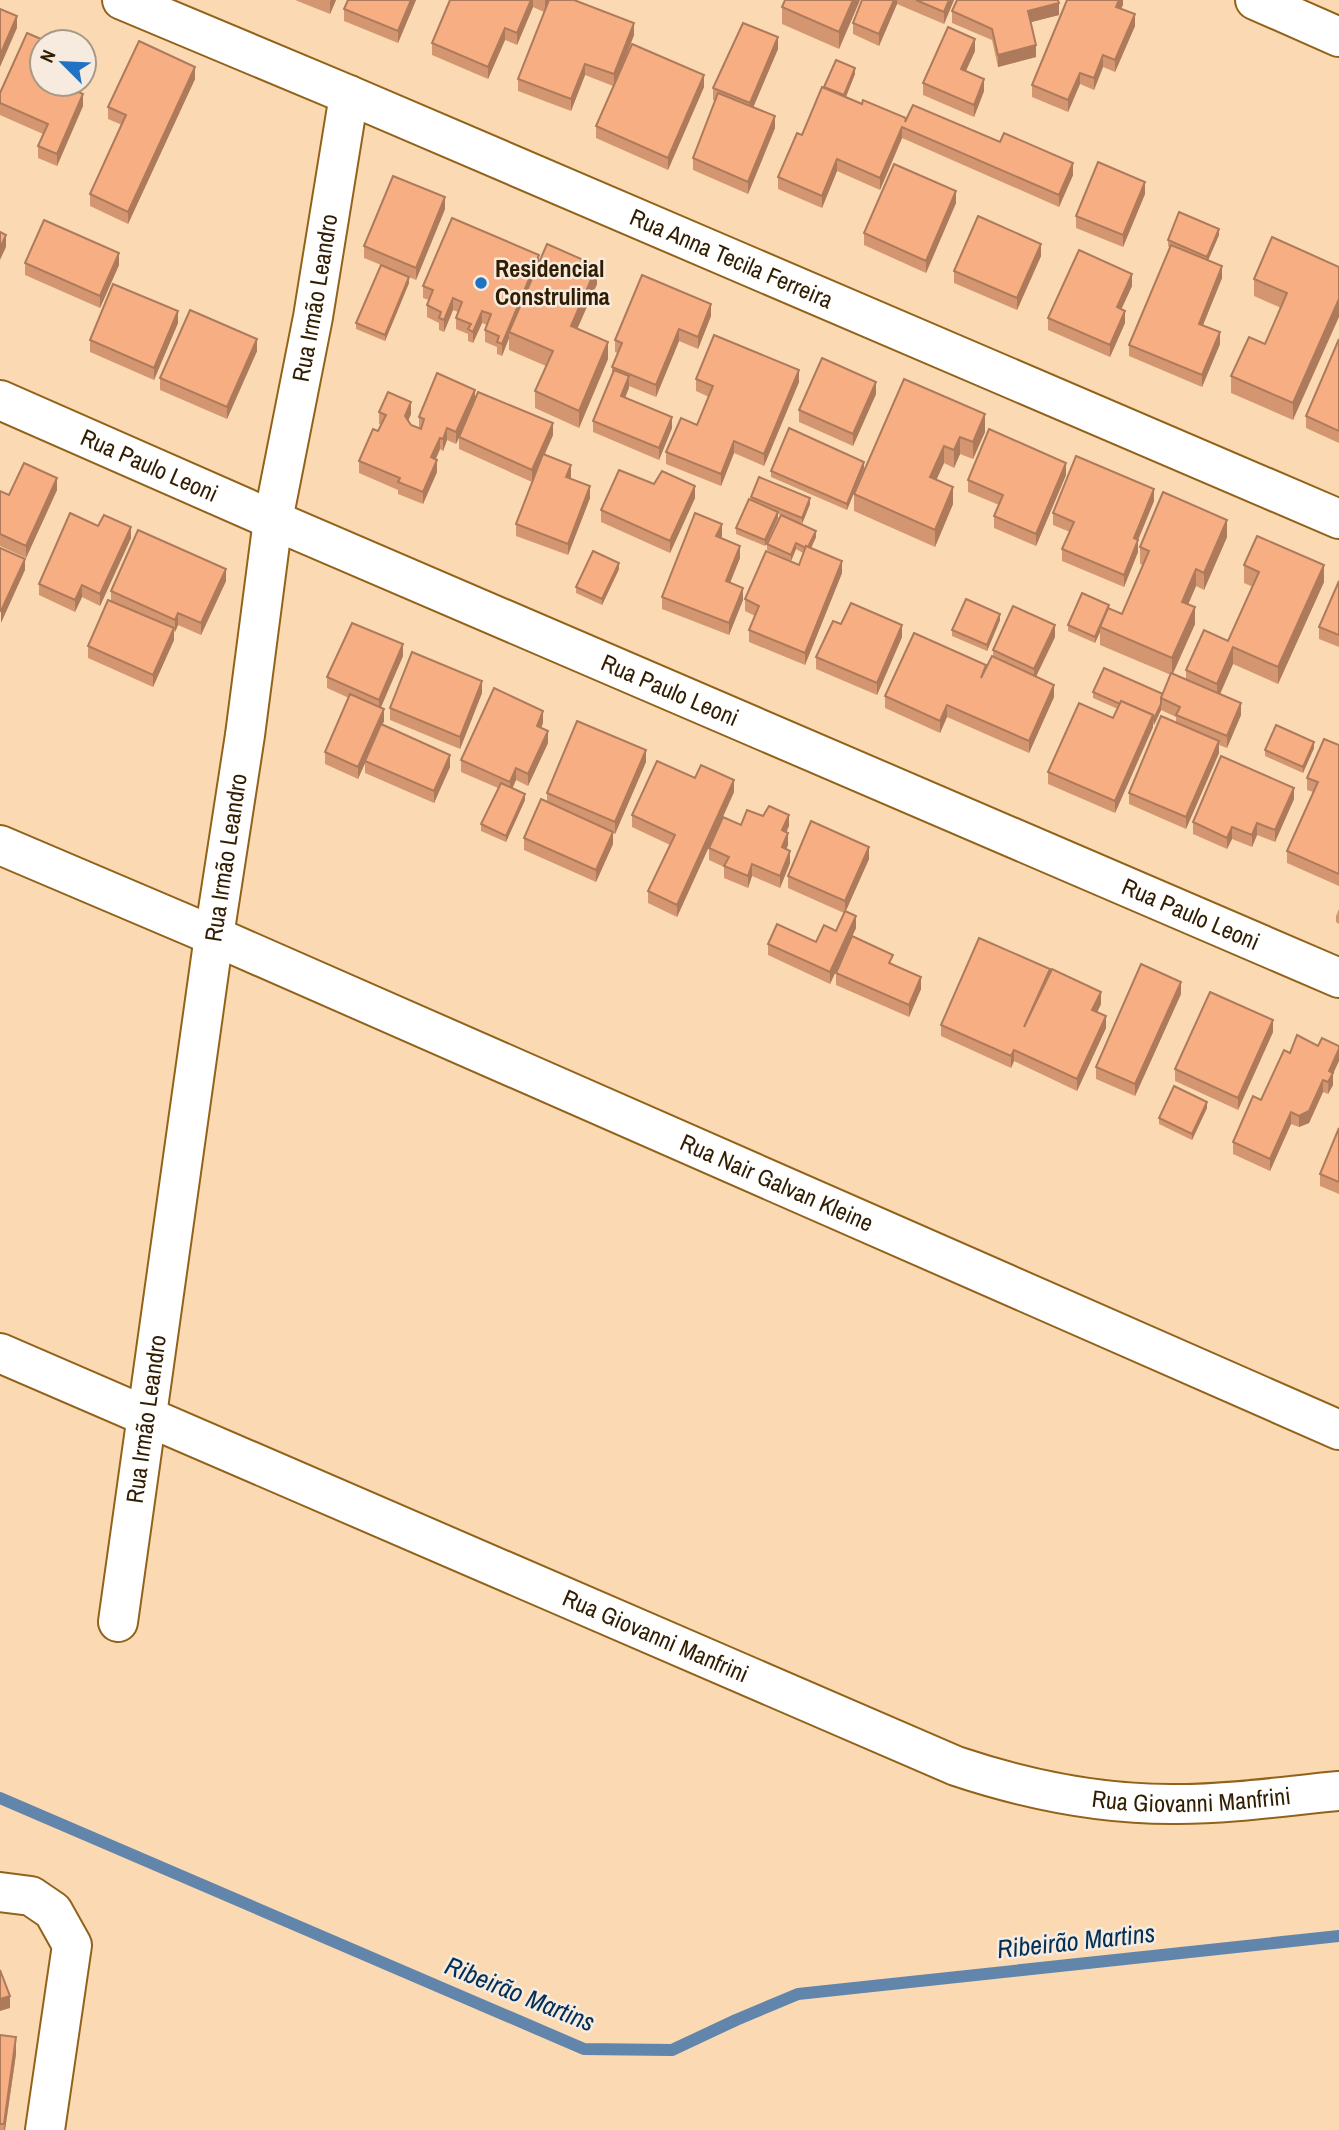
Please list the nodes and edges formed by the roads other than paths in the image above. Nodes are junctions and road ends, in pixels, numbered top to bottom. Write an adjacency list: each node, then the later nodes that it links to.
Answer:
1 (122, 0): 4 (street, Rua Anna Tecila Ferreira)
2 (1255, 0): 3 (street)
3 (1339, 37)
4 (349, 95): 6 (street, Rua Anna Tecila Ferreira); 7 (street, Rua Irmão Leandro)
5 (0, 400): 7 (street, Rua Paulo Leoni)
6 (1339, 519)
7 (274, 520): 9 (street, Rua Irmão Leandro); 10 (street, Rua Paulo Leoni)
8 (0, 845): 9 (street, Rua Nair Galvan Kleine)
9 (214, 936): 12 (street, Rua Irmão Leandro); 13 (street, Rua Nair Galvan Kleine)
10 (1339, 978)
11 (0, 1353): 12 (street, Rua Giovanni Manfrini)
12 (147, 1415): 14 (street, Rua Irmão Leandro); 15 (street, Rua Giovanni Manfrini)
13 (1339, 1430)
14 (118, 1622)
15 (1339, 1791)
16 (0, 1892): 17 (street)
17 (45, 2130)

